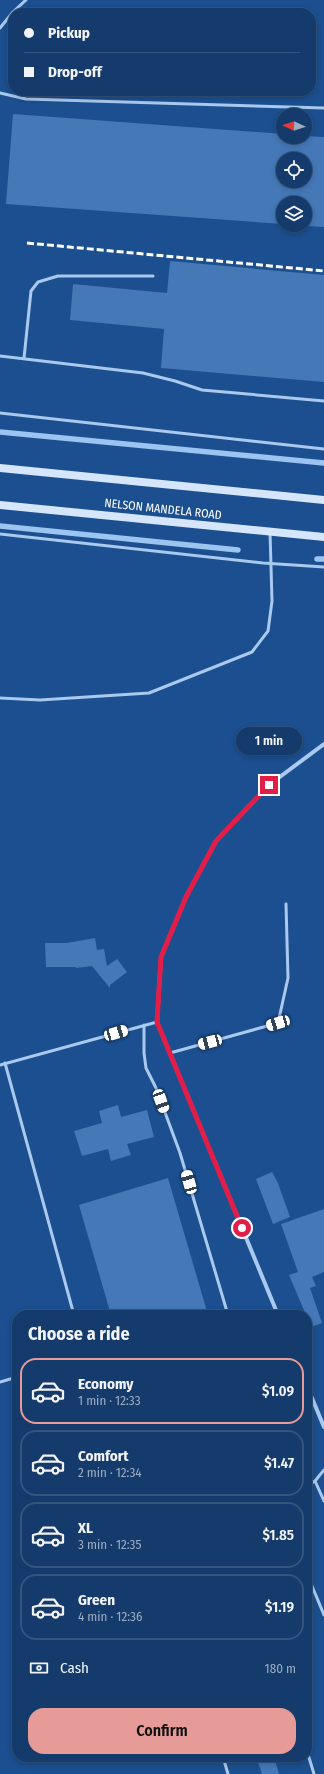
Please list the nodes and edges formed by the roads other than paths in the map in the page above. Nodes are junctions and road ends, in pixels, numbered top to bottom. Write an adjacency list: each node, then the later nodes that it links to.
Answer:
1 (26, 0): 2 (lane)
2 (17, 8)
3 (8, 18): 4 (lane)
4 (0, 28)
5 (15, 96): 6 (lane)
6 (324, 108)
7 (153, 276): 9 (lane)
8 (0, 356): 9 (lane)
9 (24, 358): 10 (lane)
10 (324, 401)
11 (0, 413): 12 (lane)
12 (324, 449)
13 (0, 468): 14 (main road, NELSON MANDELA ROAD)
14 (324, 500)
15 (0, 505): 16 (main road, NELSON MANDELA ROAD)
16 (270, 532): 18 (main road, NELSON MANDELA ROAD); 19 (lane)
17 (0, 534): 19 (lane)
18 (324, 537)
19 (271, 563): 20 (lane); 21 (lane)
20 (324, 567)
21 (0, 698)
22 (324, 744): 24 (street)
23 (286, 904): 26 (lane)
24 (157, 1022): 25 (lane); 26 (street)
25 (144, 1025): 27 (lane); 30 (lane)
26 (170, 1053): 31 (street)
27 (5, 1063): 28 (lane); 29 (lane)
28 (0, 1065)
29 (73, 1310)
30 (227, 1310)
31 (276, 1310)
32 (12, 1378): 33 (lane)
33 (0, 1382)
34 (312, 1398): 35 (street)
35 (324, 1427)
36 (324, 1470): 37 (lane)
37 (315, 1481): 38 (lane); 39 (lane)
38 (312, 1483)
39 (324, 1501)
40 (312, 1586): 41 (lane)
41 (324, 1615)
42 (224, 1762): 44 (lane)
43 (310, 1762): 45 (lane)
44 (228, 1774)
45 (314, 1774)

